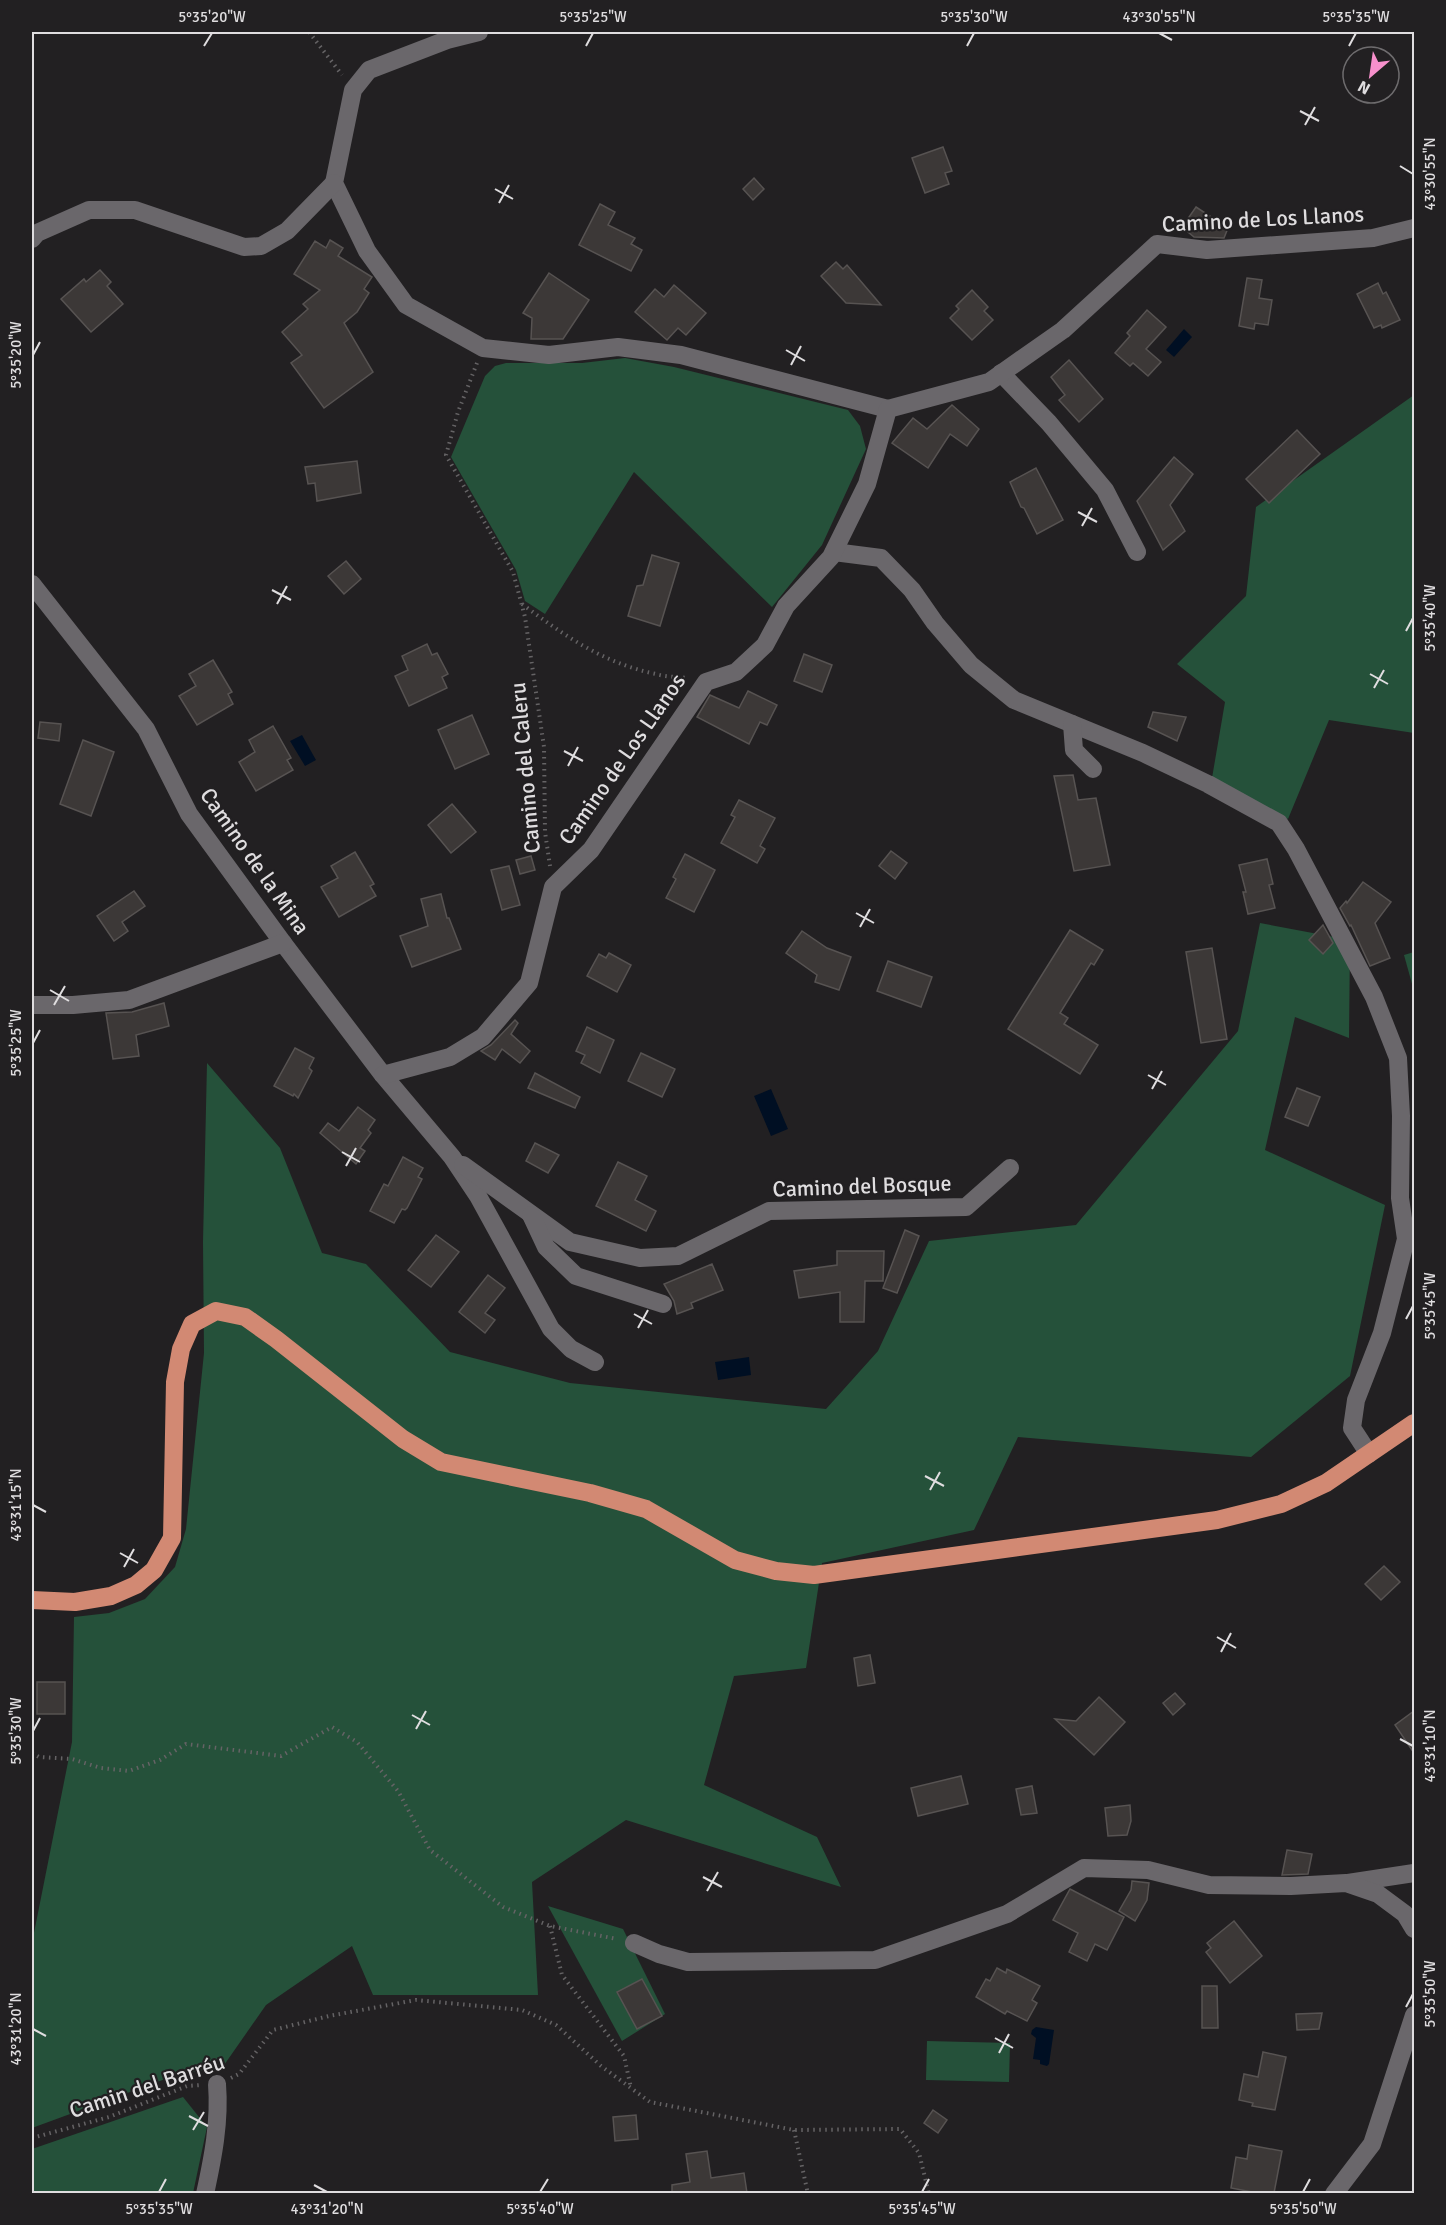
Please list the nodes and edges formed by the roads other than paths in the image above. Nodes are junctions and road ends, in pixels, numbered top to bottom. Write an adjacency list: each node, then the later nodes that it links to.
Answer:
1 (480, 32): 2 (street)
2 (334, 183): 4 (street); 6 (street)
3 (1414, 228): 5 (street, Camino de Los Llanos)
4 (32, 239)
5 (1001, 374): 6 (street, Camino de Los Llanos); 8 (street)
6 (888, 409): 7 (street, Camino de Los Llanos)
7 (834, 552): 10 (street); 14 (street, Camino de Los Llanos)
8 (1137, 552)
9 (32, 584): 12 (street, Camino de la Mina)
10 (1072, 724): 11 (street); 21 (street)
11 (1093, 769)
12 (283, 943): 13 (street); 14 (street, Camino de la Mina)
13 (32, 1005)
14 (383, 1075): 15 (street, Camino de la Mina)
15 (452, 1157): 17 (street, Camino del Bosque); 19 (street)
16 (1010, 1168): 17 (street, Camino del Bosque)
17 (530, 1213): 18 (street)
18 (663, 1305)
19 (595, 1362)
20 (1414, 1423): 21 (highway)
21 (1369, 1454): 22 (highway)
22 (32, 1600)
23 (1414, 1873): 24 (street)
24 (1346, 1883): 25 (street); 26 (street)
25 (1414, 1929)
26 (634, 1943)
27 (1414, 2015): 30 (street)
28 (217, 2084): 29 (street)
29 (205, 2193)
30 (1334, 2193)

